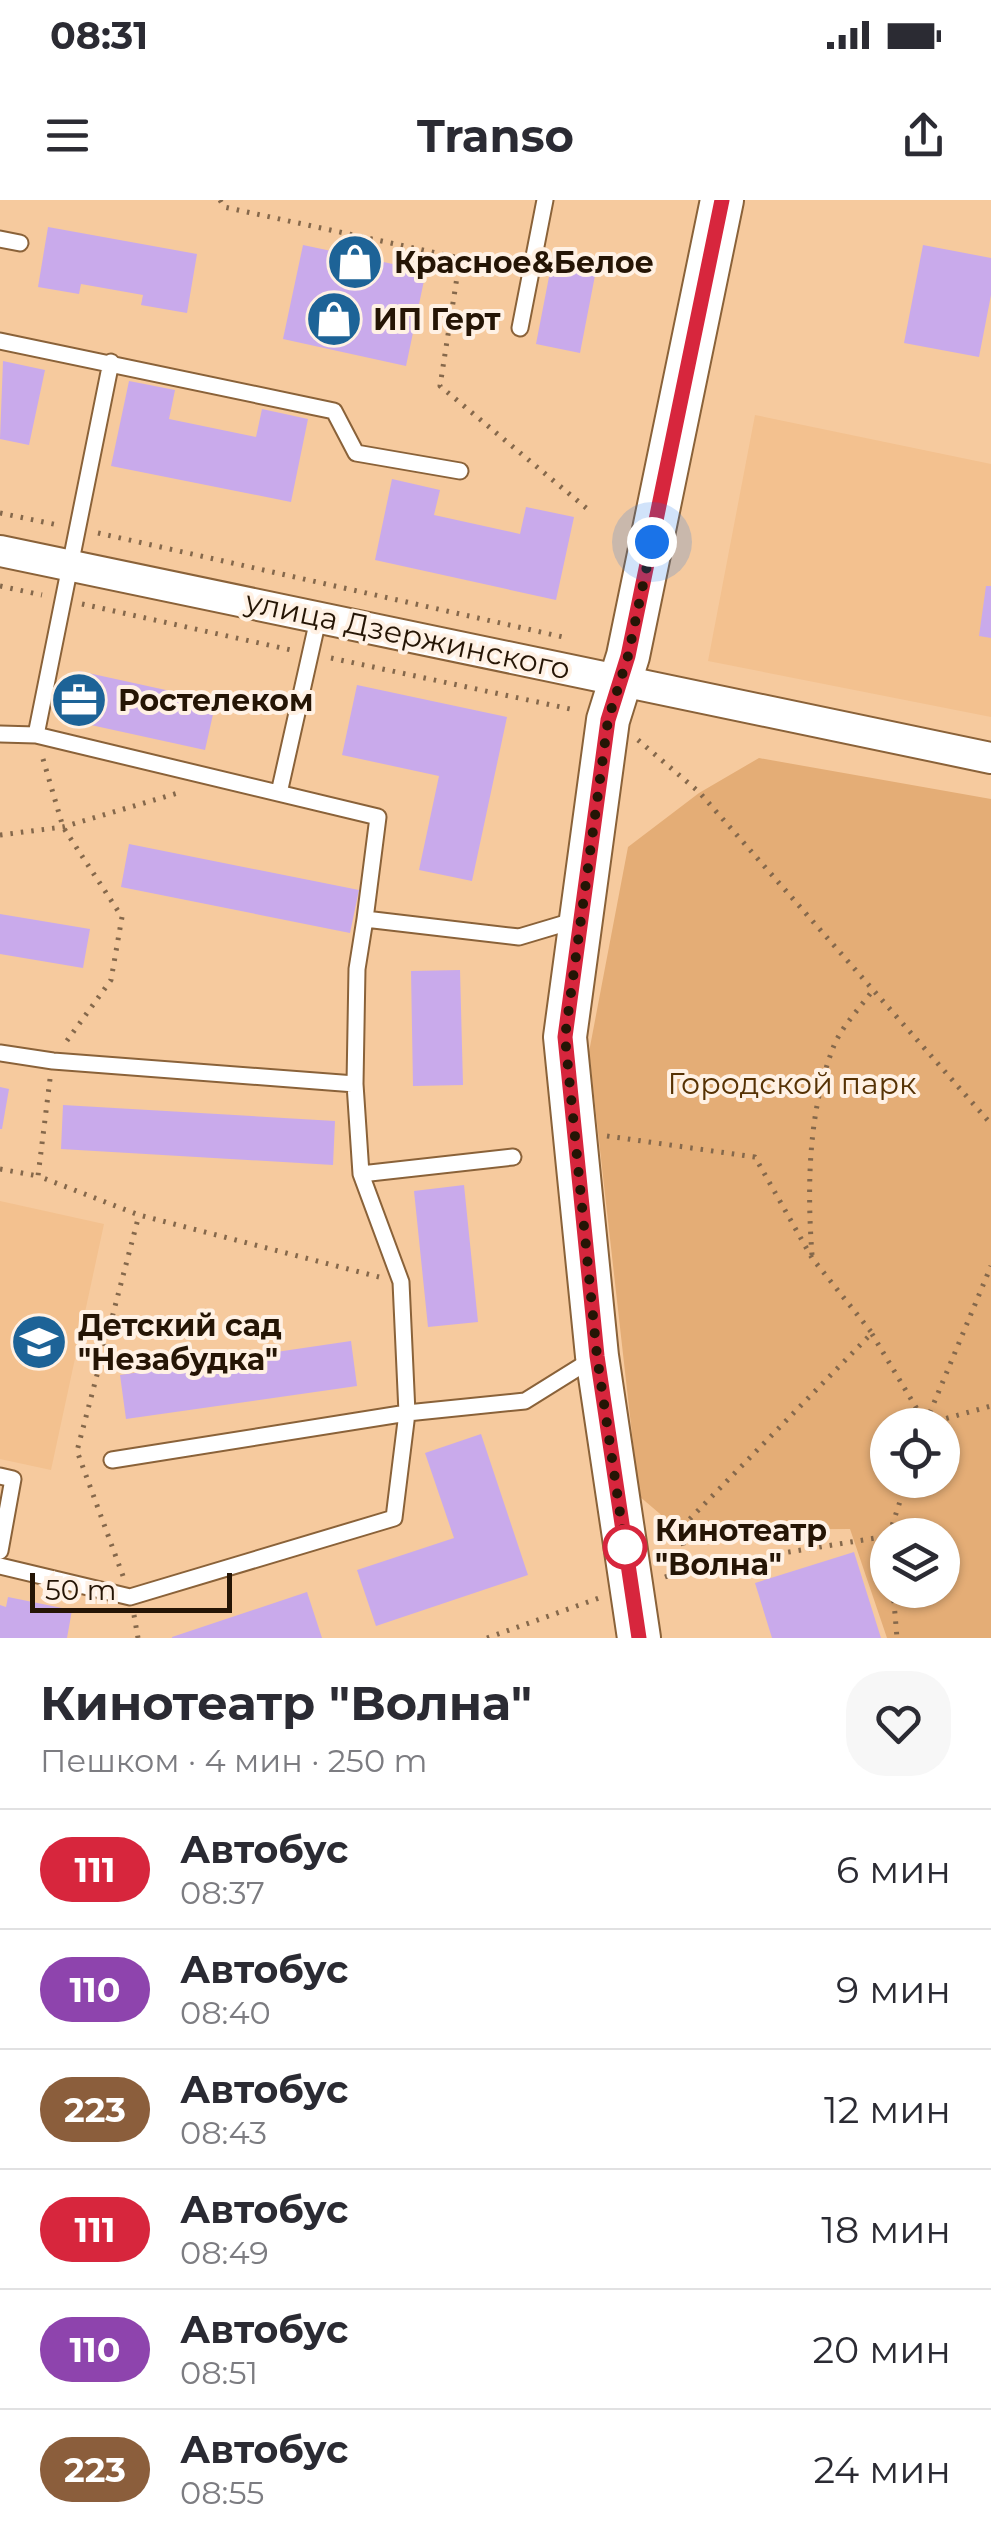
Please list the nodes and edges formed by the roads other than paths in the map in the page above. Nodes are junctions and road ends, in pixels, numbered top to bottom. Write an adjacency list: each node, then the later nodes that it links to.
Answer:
1 (545, 200): 5 (lane)
2 (722, 200): 12 (street)
3 (0, 239): 4 (lane)
4 (20, 243)
5 (520, 328)
6 (0, 341): 7 (lane)
7 (110, 362): 8 (lane); 10 (lane)
8 (460, 471)
9 (0, 551): 10 (street, улица Дзержинского)
10 (72, 567): 11 (street, улица Дзержинского); 14 (lane)
11 (318, 615): 12 (street, улица Дзержинского); 16 (lane)
12 (622, 682): 15 (street, улица Дзержинского); 17 (street)
13 (0, 734): 14 (lane)
14 (36, 736): 16 (lane)
15 (991, 758)
16 (279, 793): 18 (lane)
17 (580, 918): 18 (lane); 23 (street)
18 (365, 919): 20 (lane)
19 (0, 1053): 20 (lane)
20 (355, 1084): 22 (lane)
21 (513, 1156): 22 (lane)
22 (361, 1174): 24 (lane)
23 (597, 1356): 24 (lane); 29 (street)
24 (407, 1413): 25 (lane); 28 (lane)
25 (112, 1460)
26 (0, 1476): 27 (lane)
27 (0, 1551)
28 (0, 1566)
29 (639, 1638)

